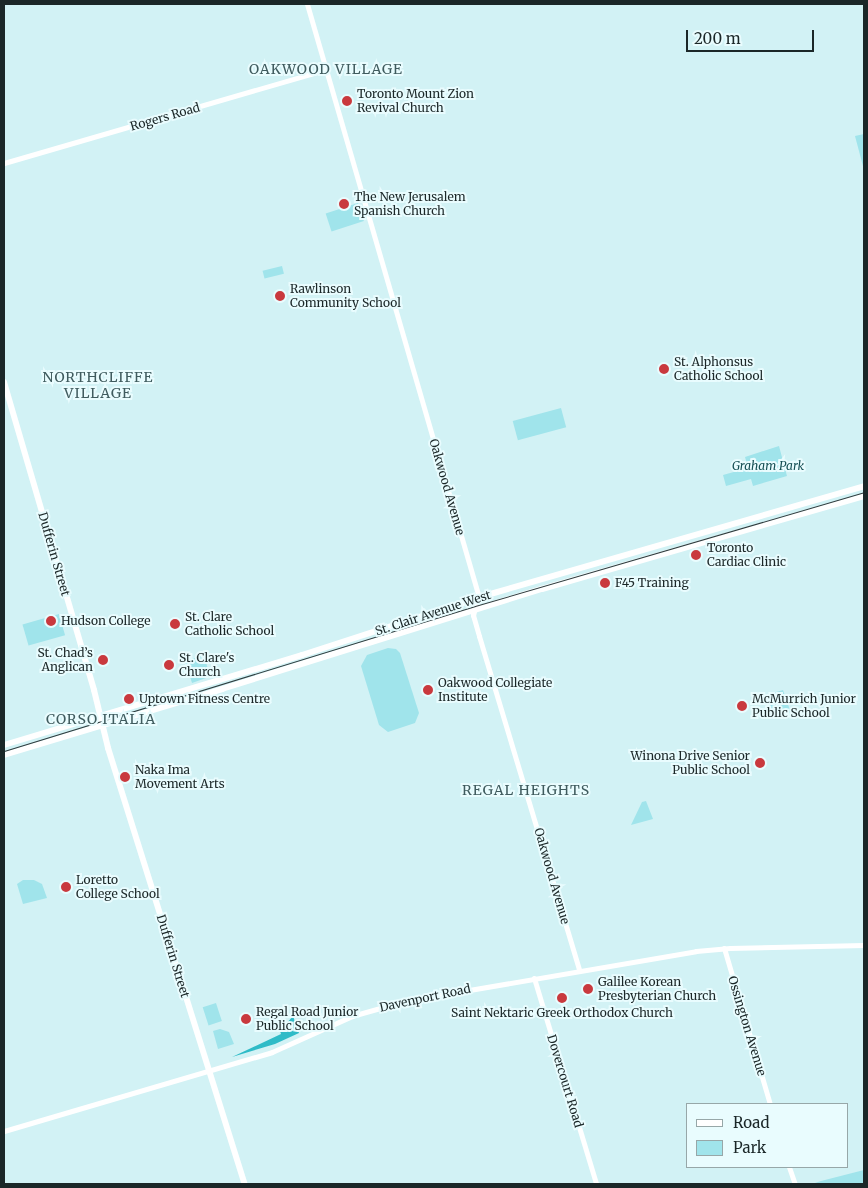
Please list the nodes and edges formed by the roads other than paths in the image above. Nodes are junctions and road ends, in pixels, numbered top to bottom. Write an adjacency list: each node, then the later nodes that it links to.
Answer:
1 (307, 4): 2 (street, Oakwood Avenue)
2 (325, 70): 3 (street, Rogers Road); 7 (street, Oakwood Avenue)
3 (4, 163)
4 (4, 382): 9 (main road, Dufferin Street)
5 (864, 486): 7 (main road, St. Clair Avenue West)
6 (864, 496): 8 (main road, St. Clair Avenue West)
7 (478, 599): 8 (street); 9 (main road, St. Clair Avenue West)
8 (474, 610): 10 (main road, St. Clair Avenue West); 15 (street, Oakwood Avenue)
9 (100, 714): 10 (main road, Dufferin Street); 11 (main road, St. Clair Avenue West)
10 (103, 725): 12 (main road, St. Clair Avenue West); 17 (main road, Dufferin Street)
11 (4, 745)
12 (4, 754)
13 (864, 945): 14 (street, Davenport Road)
14 (724, 948): 15 (street, Davenport Road); 18 (street, Ossington Avenue)
15 (579, 970): 16 (street, Davenport Road)
16 (534, 978): 17 (street, Davenport Road); 22 (street, Dovercourt Road)
17 (209, 1071): 19 (street, Davenport Road); 21 (main road, Dufferin Street)
18 (770, 1103)
19 (4, 1131)
20 (790, 1168): 23 (street)
21 (245, 1184)
22 (596, 1184)
23 (794, 1184)

